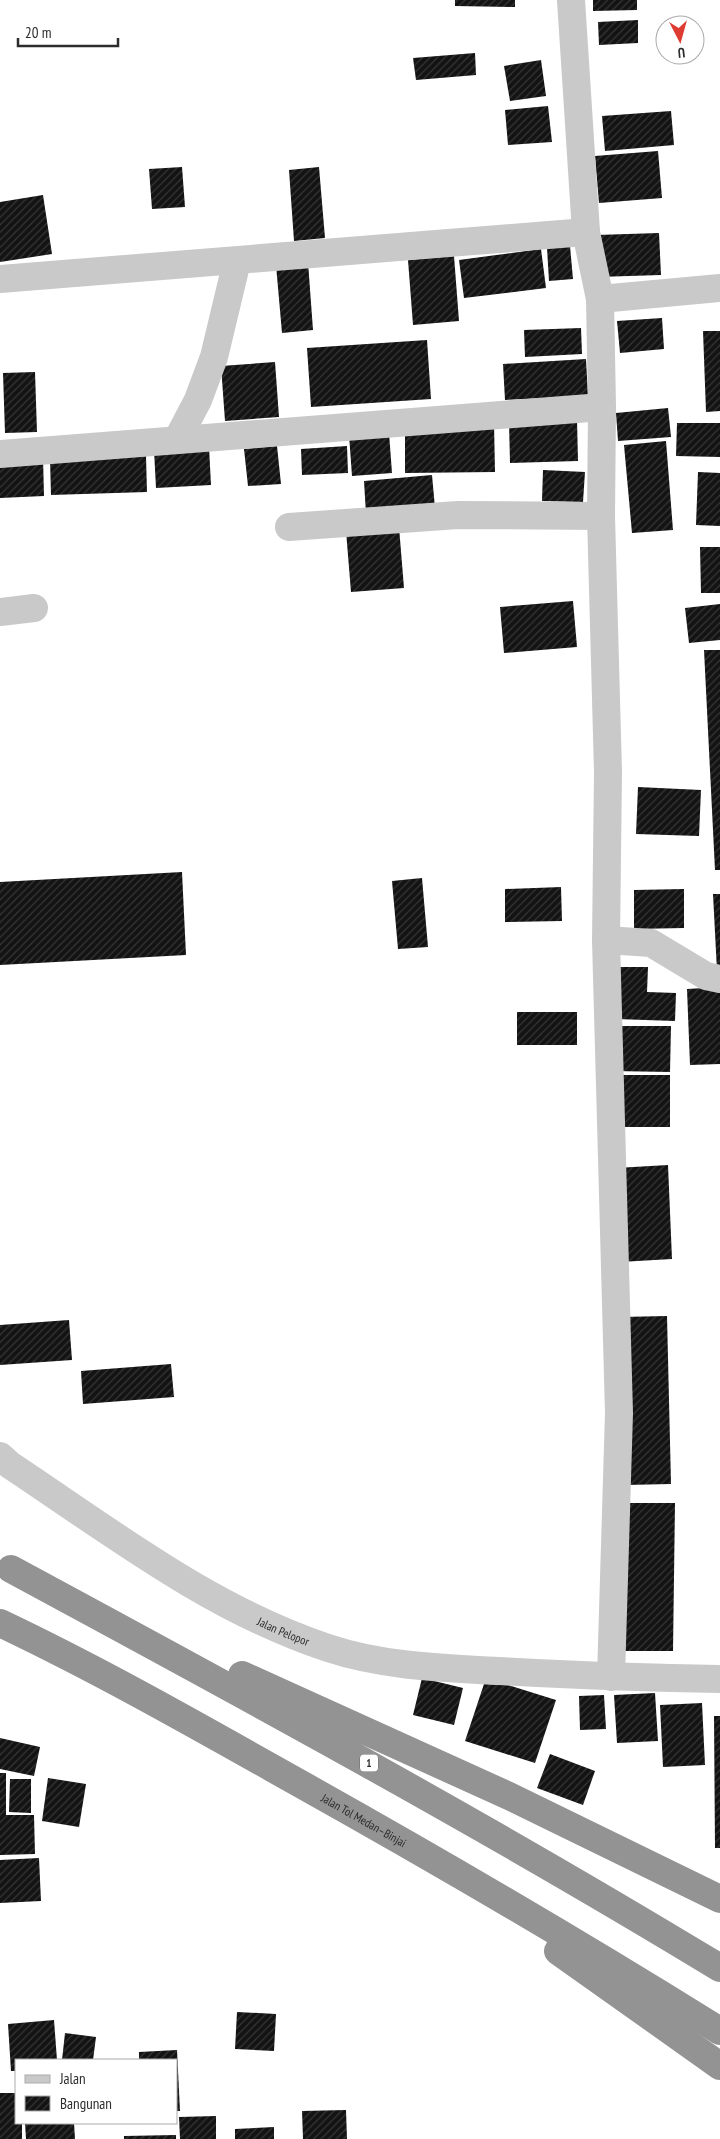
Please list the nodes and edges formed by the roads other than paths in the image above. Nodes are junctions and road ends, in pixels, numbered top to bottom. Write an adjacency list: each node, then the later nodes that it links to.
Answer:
1 (571, 0): 2 (street)
2 (586, 232): 3 (street); 6 (street)
3 (237, 261): 4 (street); 8 (street)
4 (0, 278)
5 (720, 288): 6 (street)
6 (600, 299): 7 (street)
7 (602, 407): 8 (street); 10 (street)
8 (177, 440): 9 (street)
9 (0, 454)
10 (601, 516): 11 (street); 14 (street)
11 (289, 527)
12 (34, 608): 13 (street)
13 (0, 612)
14 (606, 940): 15 (street); 19 (street)
15 (720, 979)
16 (0, 1456): 19 (street, Jalan Pelopor)
17 (6, 1566): 21 (highway, 1); 25 (highway, 1)
18 (0, 1623): 22 (highway, Jalan Tol Medan–Binjai)
19 (611, 1677): 20 (street, Jalan Pelopor)
20 (720, 1679)
21 (509, 1796): 23 (highway); 24 (highway, 1)
22 (352, 1812): 26 (highway, Jalan Tol Medan–Binjai); 27 (highway)
23 (720, 1888)
24 (720, 1899)
25 (720, 1968)
26 (720, 2031)
27 (720, 2066)

